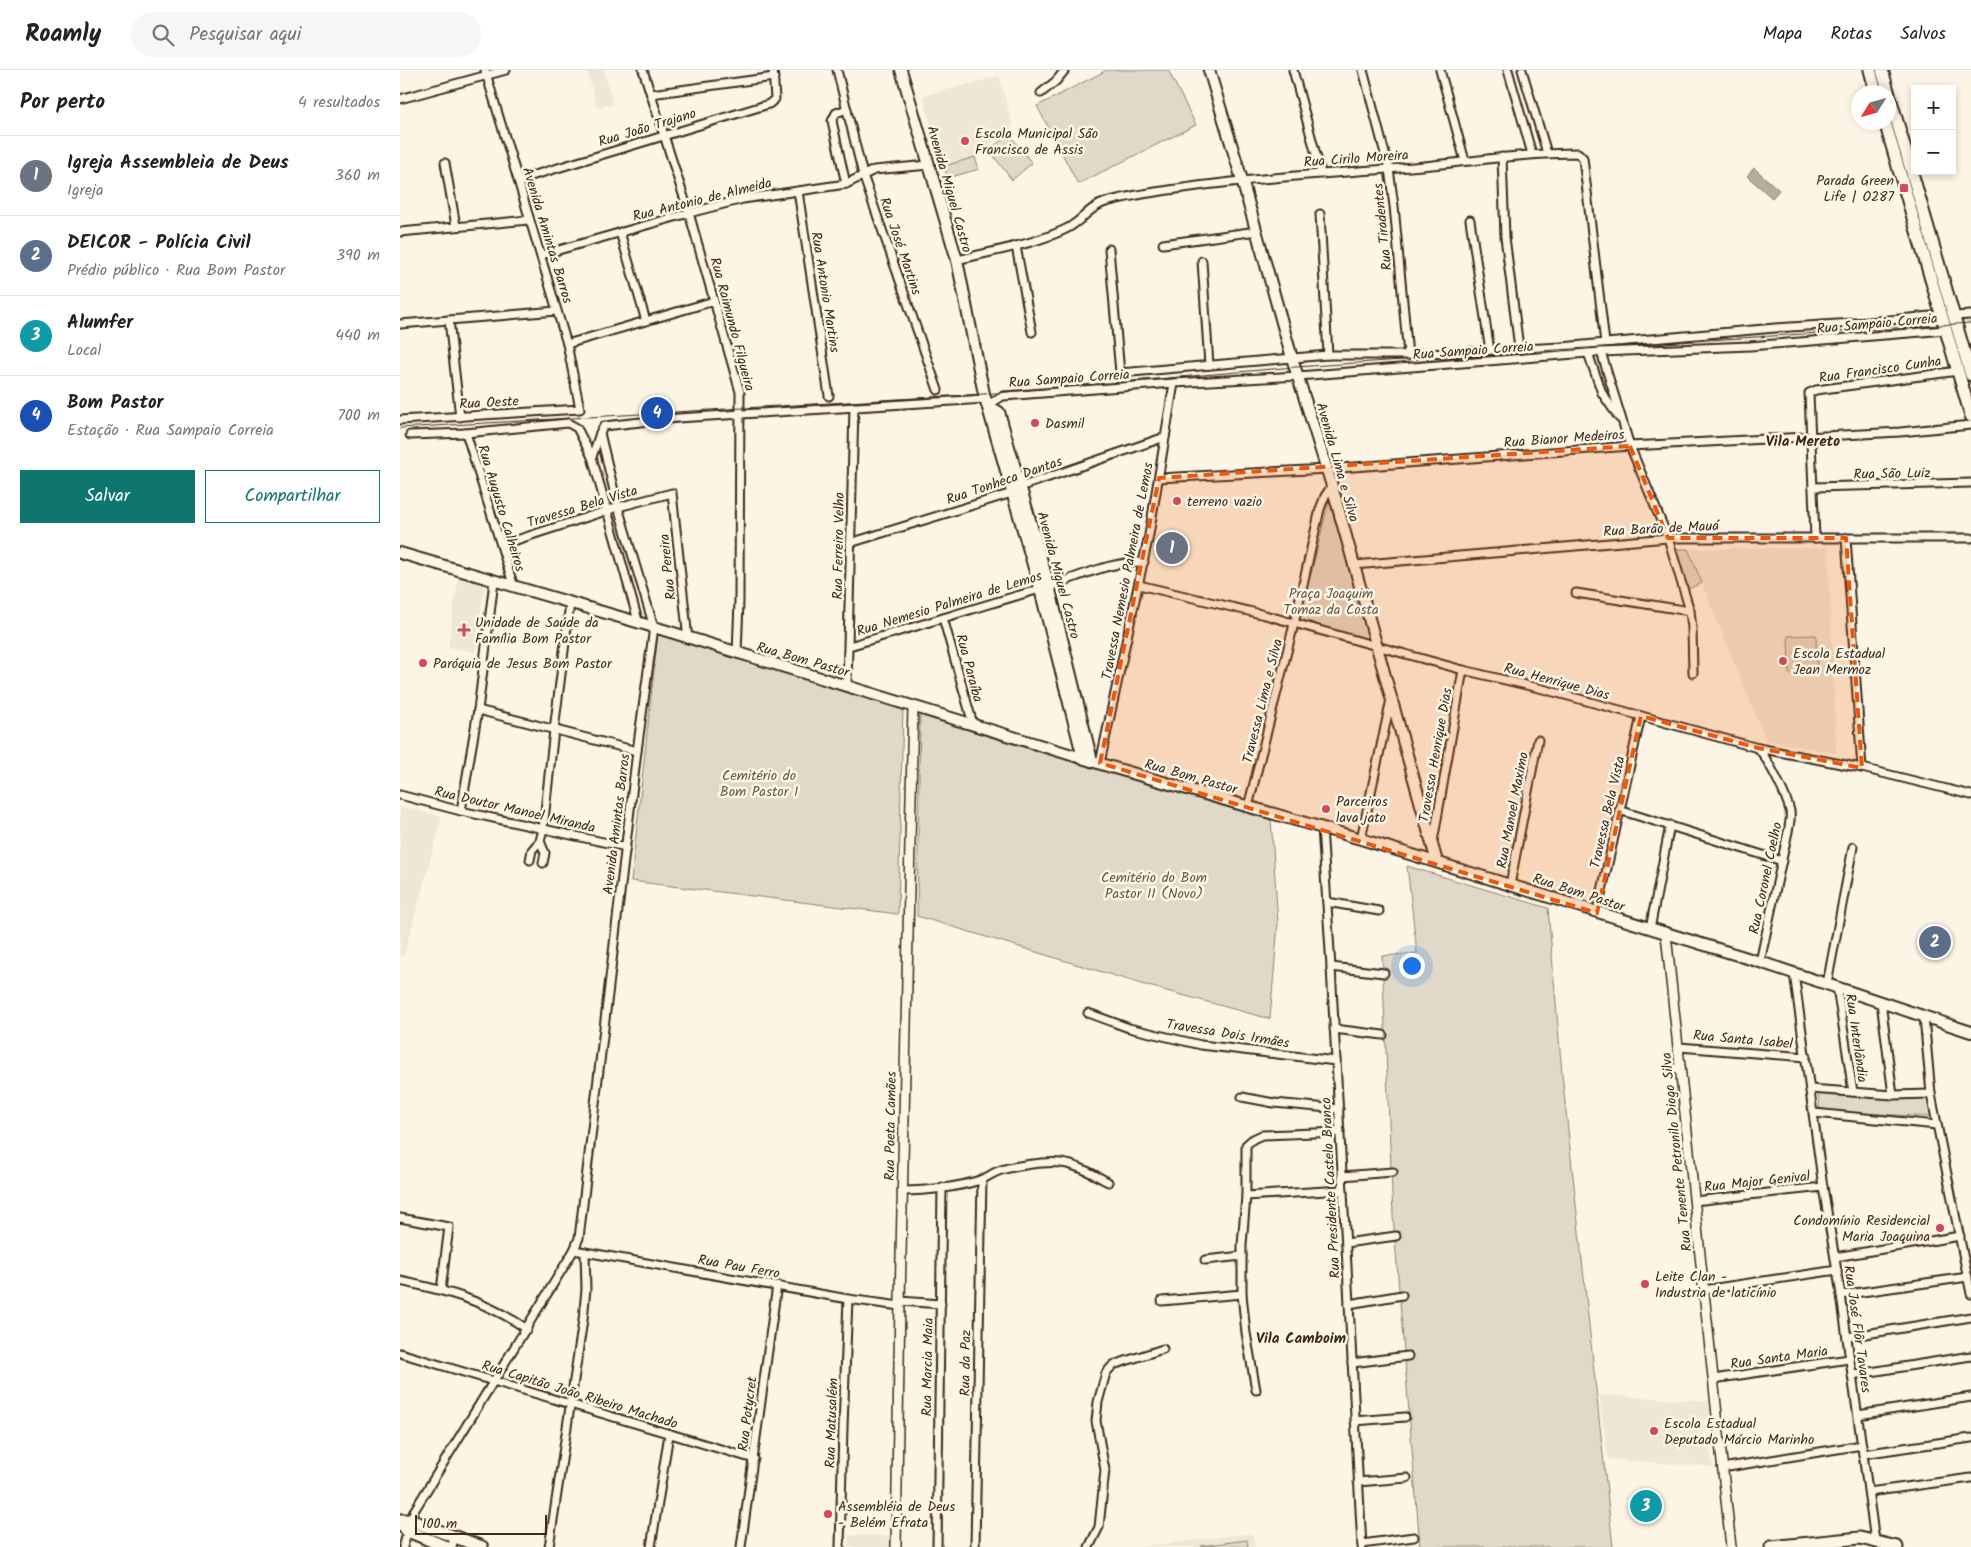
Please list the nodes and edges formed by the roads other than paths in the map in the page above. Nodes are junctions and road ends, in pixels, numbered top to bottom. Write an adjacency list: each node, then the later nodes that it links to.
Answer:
1 (506, 70): 14 (street)
2 (643, 70): 18 (street, Rua Raimundo Filgueira)
3 (837, 70): 20 (street, Rua José Martins)
4 (902, 70): 28 (main road, Avenida Miguel Castro)
5 (1065, 70): 17 (street)
6 (1209, 70): 33 (main road, Avenida Lima e Silva)
7 (1293, 70): 30 (street)
8 (1362, 70): 29 (street, Rua Tiradentes)
9 (1440, 70): 26 (street)
10 (1508, 70): 24 (street)
11 (1522, 70): 23 (street)
12 (1870, 70): 16 (main road)
13 (1882, 70): 54 (main road)
14 (486, 73): 19 (street); 32 (street, Avenida Amintas Barros)
15 (774, 74): 18 (street); 22 (street, Rua João Trajano)
16 (1874, 85)
17 (1041, 93)
18 (651, 94): 22 (street, Rua Raimundo Filgueira)
19 (400, 99)
20 (847, 109): 31 (street, Rua José Martins); 34 (street)
21 (1887, 130): 52 (main road)
22 (664, 135): 32 (street, Rua João Trajano); 36 (street, Rua Raimundo Filgueira)
23 (1547, 153): 24 (street, Rua Cirilo Moreira); 60 (street, Rua Cirilo Moreira)
24 (1532, 154): 25 (street, Rua Cirilo Moreira)
25 (1502, 158): 26 (street, Rua Cirilo Moreira); 62 (street)
26 (1465, 161): 29 (street, Rua Cirilo Moreira)
27 (446, 163): 40 (street)
28 (929, 165): 31 (street, Rua Antonio de Almeida); 48 (main road, Avenida Miguel Castro)
29 (1389, 169): 30 (street, Rua Cirilo Moreira); 68 (street, Rua Tiradentes)
30 (1321, 173): 33 (street, Rua Cirilo Moreira)
31 (863, 175): 34 (street, Rua Antonio de Almeida); 75 (street, Rua José Martins)
32 (518, 180): 38 (street, Avenida Amintas Barros)
33 (1242, 180): 41 (main road, Avenida Lima e Silva); 45 (street, Rua Cirilo Moreira)
34 (846, 184): 35 (street, Rua Antonio de Almeida)
35 (798, 191): 36 (street, Rua Antonio de Almeida); 76 (street, Rua Antonio Martins)
36 (689, 213): 43 (street, Rua Antonio de Almeida); 50 (street, Rua Raimundo Filgueira)
37 (1320, 214): 67 (street)
38 (529, 220): 40 (street); 47 (street, Avenida Amintas Barros)
39 (1470, 220): 63 (street)
40 (456, 226): 42 (street)
41 (1257, 231): 44 (street); 69 (main road, Avenida Lima e Silva)
42 (400, 232)
43 (620, 232): 47 (street, Rua Antonio de Almeida); 56 (street)
44 (1163, 244)
45 (1016, 246): 48 (street, Rua Cirilo Moreira); 59 (street)
46 (1109, 249): 70 (street, Rua Sampaio Correia)
47 (540, 255): 51 (street, Avenida Amintas Barros)
48 (957, 260): 78 (main road, Avenida Miguel Castro)
49 (1202, 261): 70 (street)
50 (714, 301): 56 (street); 82 (street, Rua Raimundo Filgueira)
51 (557, 311): 55 (street); 61 (street, Avenida Amintas Barros)
52 (1941, 315): 58 (main road); 60 (street, Rua Sampaio Correia)
53 (1971, 315): 54 (street)
54 (1954, 316): 65 (main road)
55 (449, 320): 57 (street); 83 (street)
56 (646, 321): 61 (street)
57 (400, 324)
58 (1946, 330): 64 (street, Rua Sampaio Correia); 71 (main road)
59 (1032, 332)
60 (1605, 342): 62 (street, Rua Sampaio Correia)
61 (567, 344): 80 (street, Avenida Amintas Barros)
62 (1519, 348): 63 (street, Rua Sampaio Correia)
63 (1490, 351): 68 (street, Rua Sampaio Correia)
64 (1600, 352): 66 (street, Rua Sampaio Correia); 86 (street)
65 (1968, 352): 73 (main road)
66 (1588, 353): 72 (street, Rua Sampaio Correia); 86 (street)
67 (1328, 355): 68 (street, Rua Sampaio Correia); 69 (street, Rua Sampaio Correia)
68 (1408, 355)
69 (1292, 358): 70 (street, Rua Sampaio Correia); 72 (main road, Avenida Lima e Silva)
70 (1208, 365)
71 (1958, 371): 81 (main road); 91 (street, Rua Francisco Cunha)
72 (1298, 376): 74 (street, Rua Sampaio Correia); 95 (main road, Avenida Lima e Silva)
73 (1971, 376)
74 (1174, 383): 77 (street, Rua Sampaio Correia); 92 (street, Travessa Nemesio Palmeira de Lemos)
75 (938, 390)
76 (828, 396)
77 (1003, 396): 78 (street, Rua Sampaio Correia); 84 (street, Rua Sampaio Correia)
78 (986, 402): 79 (street, Rua Sampaio Correia); 84 (main road)
79 (854, 407): 82 (street, Rua Sampaio Correia); 108 (street, Rua Ferreiro Velho)
80 (580, 409): 83 (street, Rua Oeste)
81 (1970, 413)
82 (740, 416): 89 (street, Rua Sampaio Correia); 127 (street, Rua Raimundo Filgueira)
83 (460, 417): 85 (street, Rua Oeste)
84 (997, 418): 100 (main road, Avenida Miguel Castro)
85 (400, 420)
86 (1622, 422): 93 (street)
87 (1971, 424): 91 (street, Rua Bianor Medeiros)
88 (466, 432): 90 (street, Rua Augusto Calheiros); 94 (street); 109 (street, Rua Augusto Calheiros)
89 (600, 432): 94 (street); 102 (street, Avenida Amintas Barros)
90 (410, 435)
91 (1810, 436): 93 (street, Rua Bianor Medeiros); 99 (street)
92 (1165, 437): 96 (street, Travessa Nemesio Palmeira de Lemos); 100 (street, Rua Tonheca Dantas)
93 (1630, 446): 95 (street, Rua Bianor Medeiros); 104 (street)
94 (592, 457): 103 (street)
95 (1327, 468): 96 (street, Rua Bianor Medeiros); 98 (main road, Avenida Lima e Silva)
96 (1159, 478): 111 (street, Travessa Nemesio Palmeira de Lemos)
97 (1971, 483): 99 (street, Rua São Luiz)
98 (1332, 486): 112 (main road, Avenida Lima e Silva); 122 (street, Travessa Lima e Silva)
99 (1813, 487): 105 (street)
100 (1016, 490): 108 (street, Rua Tonheca Dantas); 116 (main road, Avenida Miguel Castro)
101 (672, 493): 102 (street, Travessa Bela Vista); 124 (street, Rua Pereira)
102 (618, 507): 103 (street, Travessa Bela Vista); 123 (street, Avenida Amintas Barros)
103 (606, 511): 109 (street, Travessa Bela Vista); 121 (street)
104 (1668, 538): 105 (street, Rua Barão de Mauá); 112 (street, Rua Barão de Mauá); 119 (street)
105 (1814, 538): 106 (street, Rua Barão de Mauá)
106 (1846, 538): 107 (street, Rua Barão de Mauá); 141 (street)
107 (1971, 538)
108 (850, 543): 125 (street, Rua Ferreiro Velho)
109 (501, 545): 115 (street, Rua Augusto Calheiros)
110 (400, 553): 113 (main road, Rua Bom Pastor)
111 (1144, 562): 114 (street, Travessa Nemesio Palmeira de Lemos); 116 (street, Rua Nemesio Palmeira de Lemos)
112 (1354, 565): 126 (main road, Avenida Lima e Silva)
113 (494, 581): 115 (main road, Rua Bom Pastor); 133 (street)
114 (1139, 585): 122 (street, Rua Henrique Dias); 140 (street, Travessa Nemesio Palmeira de Lemos)
115 (514, 587): 118 (main road, Rua Bom Pastor)
116 (1044, 587): 120 (street, Rua Nemesio Palmeira de Lemos); 140 (main road, Avenida Miguel Castro)
117 (1576, 593): 119 (street)
118 (570, 603): 121 (main road, Rua Bom Pastor); 136 (street)
119 (1690, 611): 129 (street)
120 (944, 618): 125 (street, Rua Nemesio Palmeira de Lemos); 135 (street, Rua Paraíba)
121 (639, 624): 123 (main road, Rua Bom Pastor)
122 (1294, 624): 126 (street, Rua Henrique Dias); 144 (street, Travessa Lima e Silva)
123 (654, 627): 124 (main road, Rua Bom Pastor); 139 (street, Avenida Amintas Barros)
124 (688, 639): 127 (main road, Rua Bom Pastor)
125 (849, 646): 130 (street, Rua Ferreiro Velho)
126 (1376, 646): 128 (street, Rua Henrique Dias); 131 (main road, Avenida Lima e Silva)
127 (737, 654): 130 (main road, Rua Bom Pastor)
128 (1463, 670): 134 (street, Rua Henrique Dias); 152 (street, Travessa Henrique Dias)
129 (1693, 673)
130 (846, 686): 132 (main road, Rua Bom Pastor)
131 (1391, 696): 150 (street); 152 (main road, Avenida Lima e Silva)
132 (913, 706): 135 (main road, Rua Bom Pastor); 197 (street, Rua Poeta Camões)
133 (478, 710): 136 (street); 146 (street)
134 (1641, 716): 138 (street, Rua Henrique Dias); 145 (street, Travessa Bela Vista)
135 (973, 724): 140 (main road, Rua Bom Pastor)
136 (554, 730): 139 (street); 149 (street)
137 (1538, 740): 159 (street, Rua Manoel Maximo)
138 (1758, 748): 141 (street, Rua Henrique Dias); 156 (street, Rua Coronel Coelho)
139 (637, 751): 153 (street, Avenida Amintas Barros)
140 (1092, 761): 144 (main road, Rua Bom Pastor)
141 (1862, 768): 143 (street, Rua Henrique Dias)
142 (400, 794): 146 (street, Rua Doutor Manoel Miranda)
143 (1971, 795)
144 (1248, 807): 148 (main road, Rua Bom Pastor)
145 (1619, 810): 147 (street); 162 (street, Travessa Bela Vista)
146 (462, 811): 149 (street, Rua Doutor Manoel Miranda)
147 (1670, 825): 156 (street); 163 (street)
148 (1322, 827): 150 (main road, Rua Bom Pastor); 160 (street, Rua Presidente Castelo Branco)
149 (543, 829): 151 (street); 153 (street, Rua Doutor Manoel Miranda)
150 (1361, 839): 157 (main road, Rua Bom Pastor)
151 (540, 841): 155 (street); 158 (street)
152 (1433, 845): 157 (main road, Avenida Lima e Silva)
153 (626, 847): 204 (street, Avenida Amintas Barros)
154 (1853, 847): 169 (street, Rua Interlândia)
155 (530, 860)
156 (1782, 861): 165 (street, Rua Coronel Coelho)
157 (1437, 862): 159 (main road, Rua Bom Pastor)
158 (543, 863)
159 (1510, 885): 162 (main road, Rua Bom Pastor)
160 (1327, 902): 161 (street); 166 (street, Rua Presidente Castelo Branco)
161 (1379, 910)
162 (1597, 913): 163 (main road, Rua Bom Pastor)
163 (1650, 929): 164 (main road, Rua Bom Pastor)
164 (1666, 934): 165 (main road, Rua Bom Pastor); 176 (street, Rua Tenente Petronilo Diogo Silva)
165 (1760, 962): 168 (main road, Rua Bom Pastor)
166 (1331, 967): 167 (street); 173 (street, Rua Presidente Castelo Branco)
167 (1384, 973)
168 (1794, 973): 169 (main road, Rua Bom Pastor); 177 (street, Rua José Flôr Tavares)
169 (1832, 986): 170 (main road, Rua Bom Pastor); 182 (street, Rua Interlândia)
170 (1881, 1002): 172 (main road, Rua Bom Pastor); 184 (street)
171 (1088, 1013): 178 (street, Travessa Dois Irmães)
172 (1924, 1017): 174 (main road, Rua Bom Pastor); 183 (street)
173 (1334, 1029): 175 (street); 178 (street, Rua Presidente Castelo Branco)
174 (1971, 1032)
175 (1383, 1035)
176 (1679, 1046): 177 (street, Rua Santa Isabel); 180 (street, Rua Tenente Petronilo Diogo Silva)
177 (1806, 1057): 181 (street, Rua José Flôr Tavares)
178 (1336, 1061): 186 (street, Rua Presidente Castelo Branco)
179 (1670, 1068): 180 (street)
180 (1681, 1068): 199 (street, Rua Tenente Petronilo Diogo Silva)
181 (1810, 1089): 182 (street); 187 (street, Rua José Flôr Tavares)
182 (1853, 1092): 184 (street)
183 (1931, 1094): 184 (street); 188 (street)
184 (1893, 1095)
185 (1242, 1097): 186 (street)
186 (1339, 1109): 189 (street, Rua Presidente Castelo Branco)
187 (1814, 1114): 188 (street); 195 (street, Rua José Flôr Tavares)
188 (1937, 1125): 202 (street)
189 (1340, 1132): 191 (street, Rua Presidente Castelo Branco); 198 (street)
190 (1393, 1172): 191 (street)
191 (1342, 1176): 196 (street, Rua Presidente Castelo Branco)
192 (982, 1179): 193 (street); 194 (street); 266 (street, Rua da Paz)
193 (1108, 1182)
194 (942, 1187): 197 (street); 222 (street, Rua Marcia Maia)
195 (1823, 1187): 199 (street, Rua Major Genival); 207 (street, Rua José Flôr Tavares)
196 (1342, 1190): 198 (street); 203 (street, Rua Presidente Castelo Branco)
197 (902, 1191): 221 (street, Rua Poeta Camões)
198 (1246, 1196): 206 (street)
199 (1694, 1201): 214 (street, Rua Tenente Petronilo Diogo Silva)
200 (400, 1218): 213 (street)
201 (1396, 1236): 203 (street)
202 (1960, 1236): 207 (street); 210 (street)
203 (1346, 1243): 223 (street, Rua Presidente Castelo Branco)
204 (574, 1250): 205 (street, Rua Pau Ferro); 225 (street, Avenida Amintas Barros)
205 (585, 1252): 212 (street, Rua Pau Ferro); 238 (street)
206 (1242, 1256): 208 (street); 215 (street)
207 (1835, 1257): 209 (street, Rua José Flôr Tavares)
208 (1205, 1260)
209 (1837, 1270): 214 (street); 218 (street, Rua José Flôr Tavares)
210 (1968, 1276): 216 (street); 218 (street)
211 (400, 1281): 213 (street)
212 (777, 1285): 219 (street, Rua Pau Ferro); 246 (street, Rua Potycret)
213 (441, 1290): 225 (street)
214 (1703, 1290): 234 (street, Rua Tenente Petronilo Diogo Silva)
215 (1242, 1294): 220 (street); 236 (street)
216 (1971, 1294)
217 (1402, 1295): 223 (street)
218 (1841, 1295): 226 (street, Rua José Flôr Tavares)
219 (848, 1299): 221 (street, Rua Pau Ferro); 263 (street, Rua Matusalém)
220 (1162, 1301)
221 (900, 1304): 222 (street, Rua Pau Ferro); 264 (street, Rua Poeta Camões)
222 (941, 1304): 265 (street, Rua Marcia Maia)
223 (1349, 1304): 232 (street, Rua Presidente Castelo Branco)
224 (1971, 1317): 226 (street)
225 (527, 1329): 235 (street, Avenida Amintas Barros)
226 (1847, 1337): 231 (street, Rua José Flôr Tavares)
227 (1163, 1349): 267 (street)
228 (400, 1353): 235 (street, Rua Capitão João Ribeiro Machado)
229 (1408, 1356): 232 (street)
230 (1971, 1356): 233 (street)
231 (1849, 1359): 233 (street, Rua José Flôr Tavares); 234 (street, Rua Santa Maria)
232 (1352, 1363): 241 (street, Rua Presidente Castelo Branco)
233 (1852, 1375): 239 (street, Rua José Flôr Tavares)
234 (1713, 1379): 247 (street, Rua Tenente Petronilo Diogo Silva)
235 (494, 1382): 238 (street, Rua Capitão João Ribeiro Machado); 252 (street, Avenida Amintas Barros)
236 (1256, 1390)
237 (1971, 1397): 239 (street)
238 (571, 1404): 242 (street, Rua Capitão João Ribeiro Machado); 260 (street)
239 (1858, 1415): 244 (street, Rua José Flôr Tavares)
240 (1406, 1417): 241 (street)
241 (1355, 1421): 250 (street, Rua Presidente Castelo Branco)
242 (669, 1434): 246 (street, Rua Capitão João Ribeiro Machado); 261 (street)
243 (1971, 1438): 245 (street)
244 (1862, 1444): 245 (street, Rua José Flôr Tavares); 247 (street)
245 (1863, 1454): 251 (street, Rua José Flôr Tavares)
246 (754, 1459): 262 (street, Rua Potycret)
247 (1722, 1468): 268 (street, Rua Tenente Petronilo Diogo Silva)
248 (1407, 1478): 250 (street)
249 (1971, 1478): 251 (street)
250 (1358, 1482): 256 (street, Rua Presidente Castelo Branco)
251 (1869, 1492): 254 (street, Rua José Flôr Tavares)
252 (404, 1524): 255 (main road); 257 (street, Avenida Amintas Barros); 258 (main road)
253 (1414, 1537): 256 (street)
254 (1875, 1541): 269 (main road); 270 (main road)
255 (453, 1542): 259 (main road)
256 (1362, 1546)
257 (403, 1547)
258 (446, 1547)
259 (482, 1547)
260 (549, 1547)
261 (651, 1547)
262 (741, 1547)
263 (840, 1547)
264 (896, 1547)
265 (936, 1547)
266 (975, 1547)
267 (1089, 1547)
268 (1731, 1547)
269 (1772, 1547)
270 (1897, 1547)

